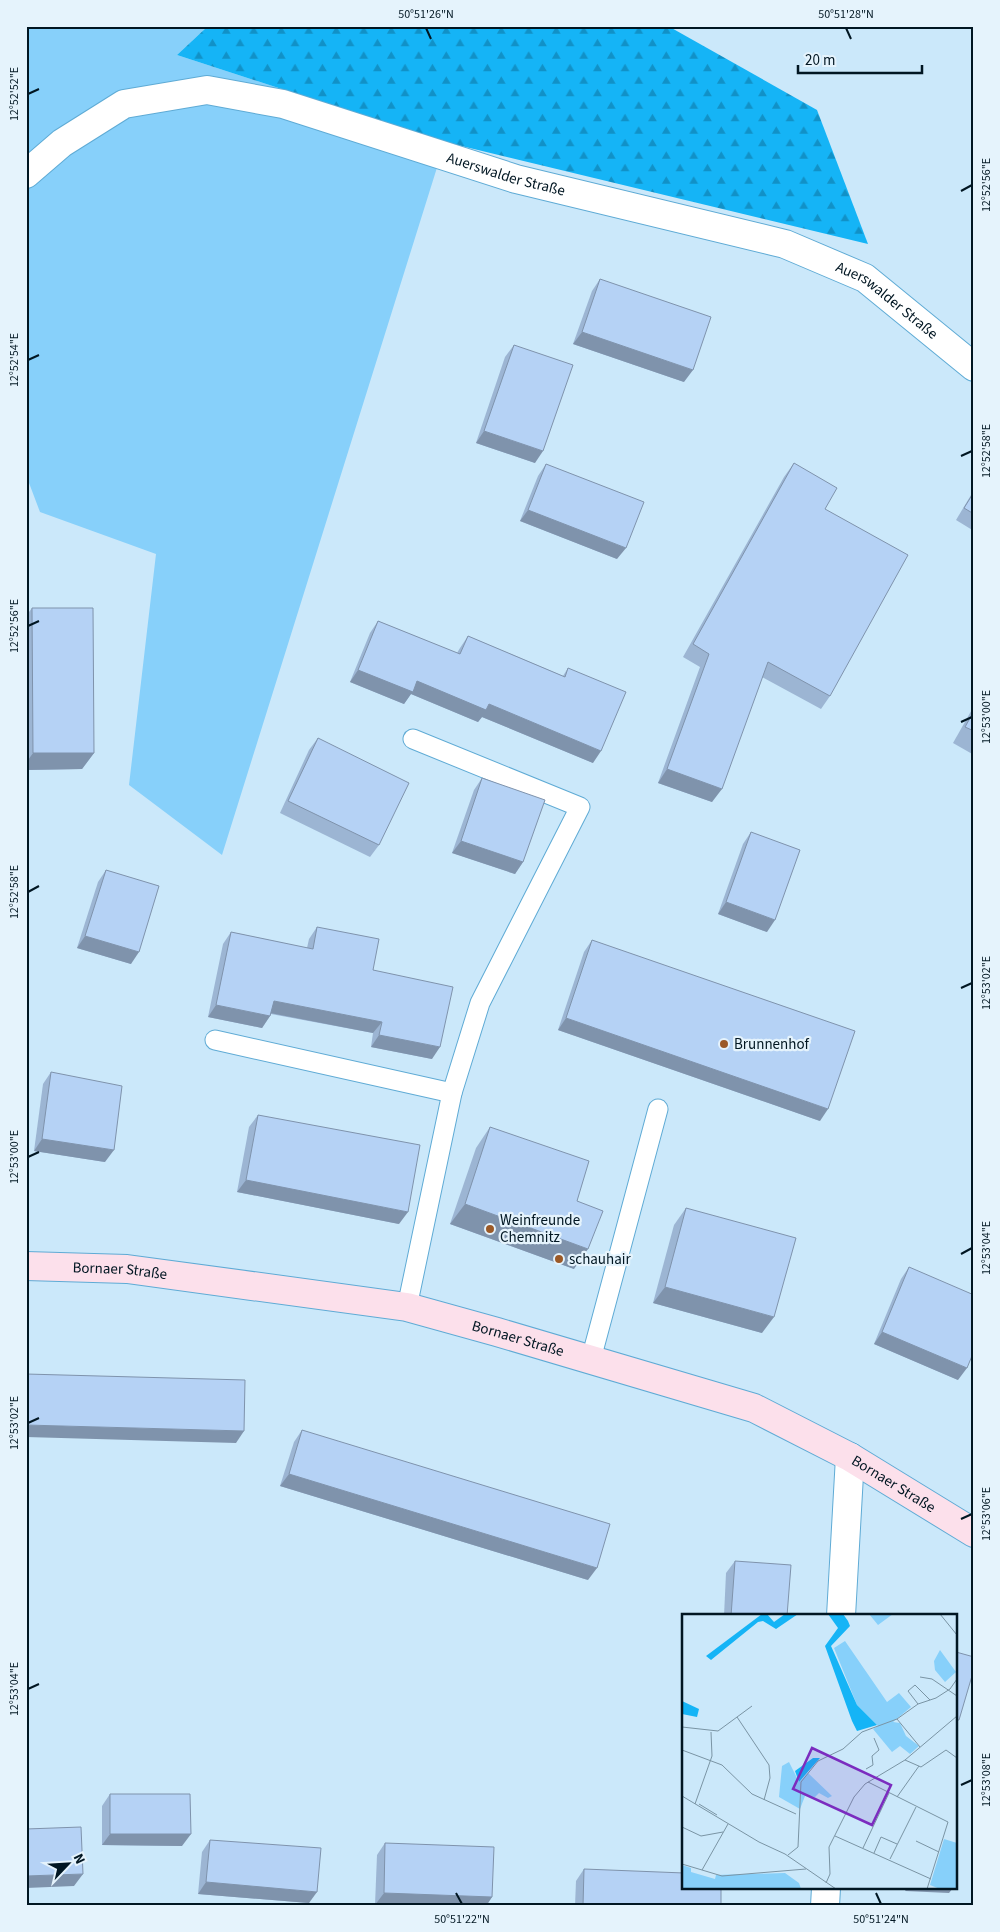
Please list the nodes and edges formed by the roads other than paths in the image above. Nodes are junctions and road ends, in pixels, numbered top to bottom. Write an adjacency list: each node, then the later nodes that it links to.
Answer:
1 (26, 174): 2 (street, Auerswalder Straße)
2 (974, 367)
3 (413, 739): 5 (lane)
4 (215, 1040): 5 (lane)
5 (452, 1093): 8 (lane)
6 (658, 1109): 9 (lane)
7 (26, 1266): 8 (main road, Bornaer Straße)
8 (408, 1307): 9 (main road, Bornaer Straße)
9 (591, 1360): 10 (main road, Bornaer Straße)
10 (850, 1457): 11 (main road, Bornaer Straße); 12 (street)
11 (974, 1533)
12 (841, 1614)
13 (826, 1890): 14 (street)
14 (825, 1906)

